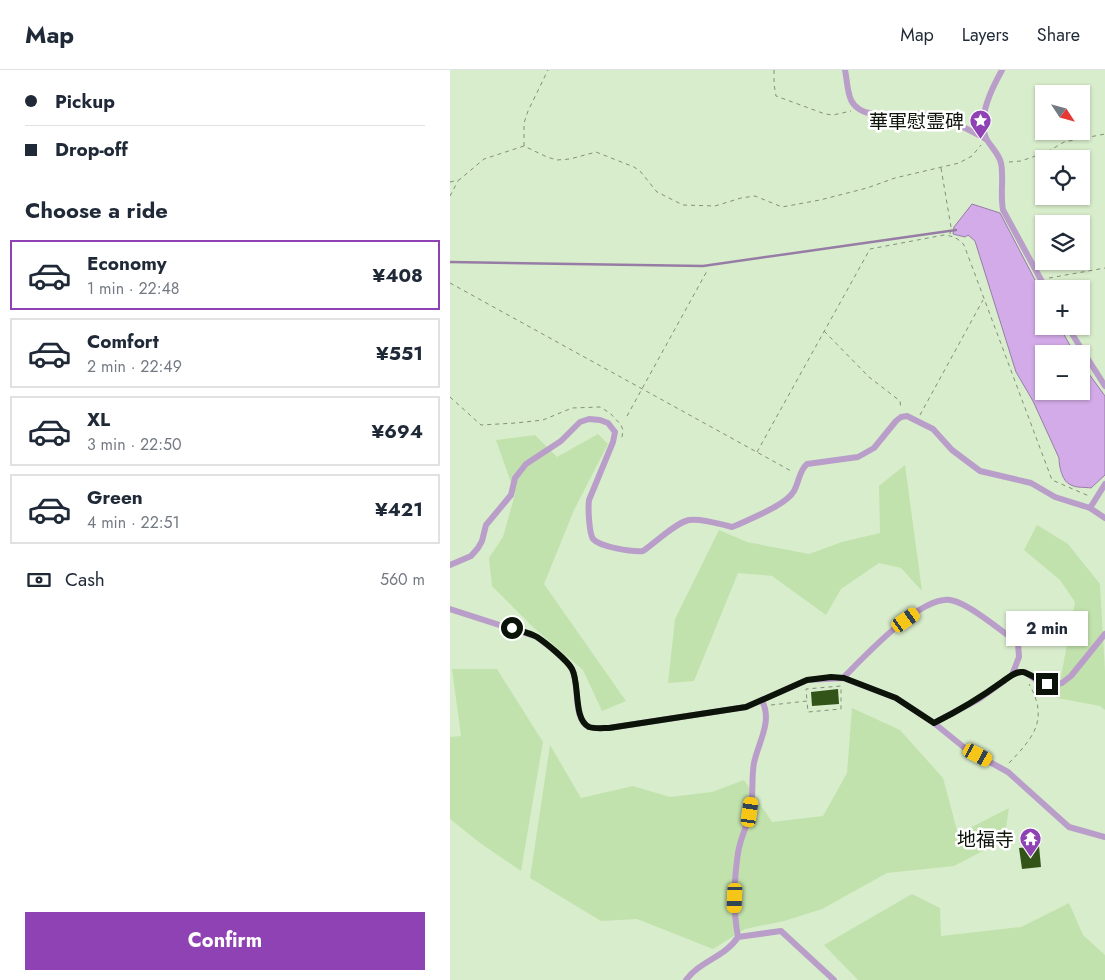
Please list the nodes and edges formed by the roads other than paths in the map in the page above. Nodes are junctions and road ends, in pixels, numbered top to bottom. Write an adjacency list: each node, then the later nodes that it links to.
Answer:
1 (844, 70): 3 (street)
2 (1002, 70): 3 (street)
3 (986, 138): 4 (street)
4 (1041, 280)
5 (1073, 335): 6 (street)
6 (1105, 386)
7 (1105, 484): 8 (street)
8 (1090, 508): 9 (street); 10 (street)
9 (1105, 518)
10 (450, 565)
11 (450, 609): 15 (street)
12 (1105, 634): 13 (street)
13 (1012, 675): 14 (street); 16 (street)
14 (844, 678): 15 (street); 16 (street)
15 (764, 703): 18 (street)
16 (934, 723): 17 (street)
17 (1105, 837)
18 (738, 937): 19 (street); 20 (street)
19 (686, 980)
20 (834, 980)

